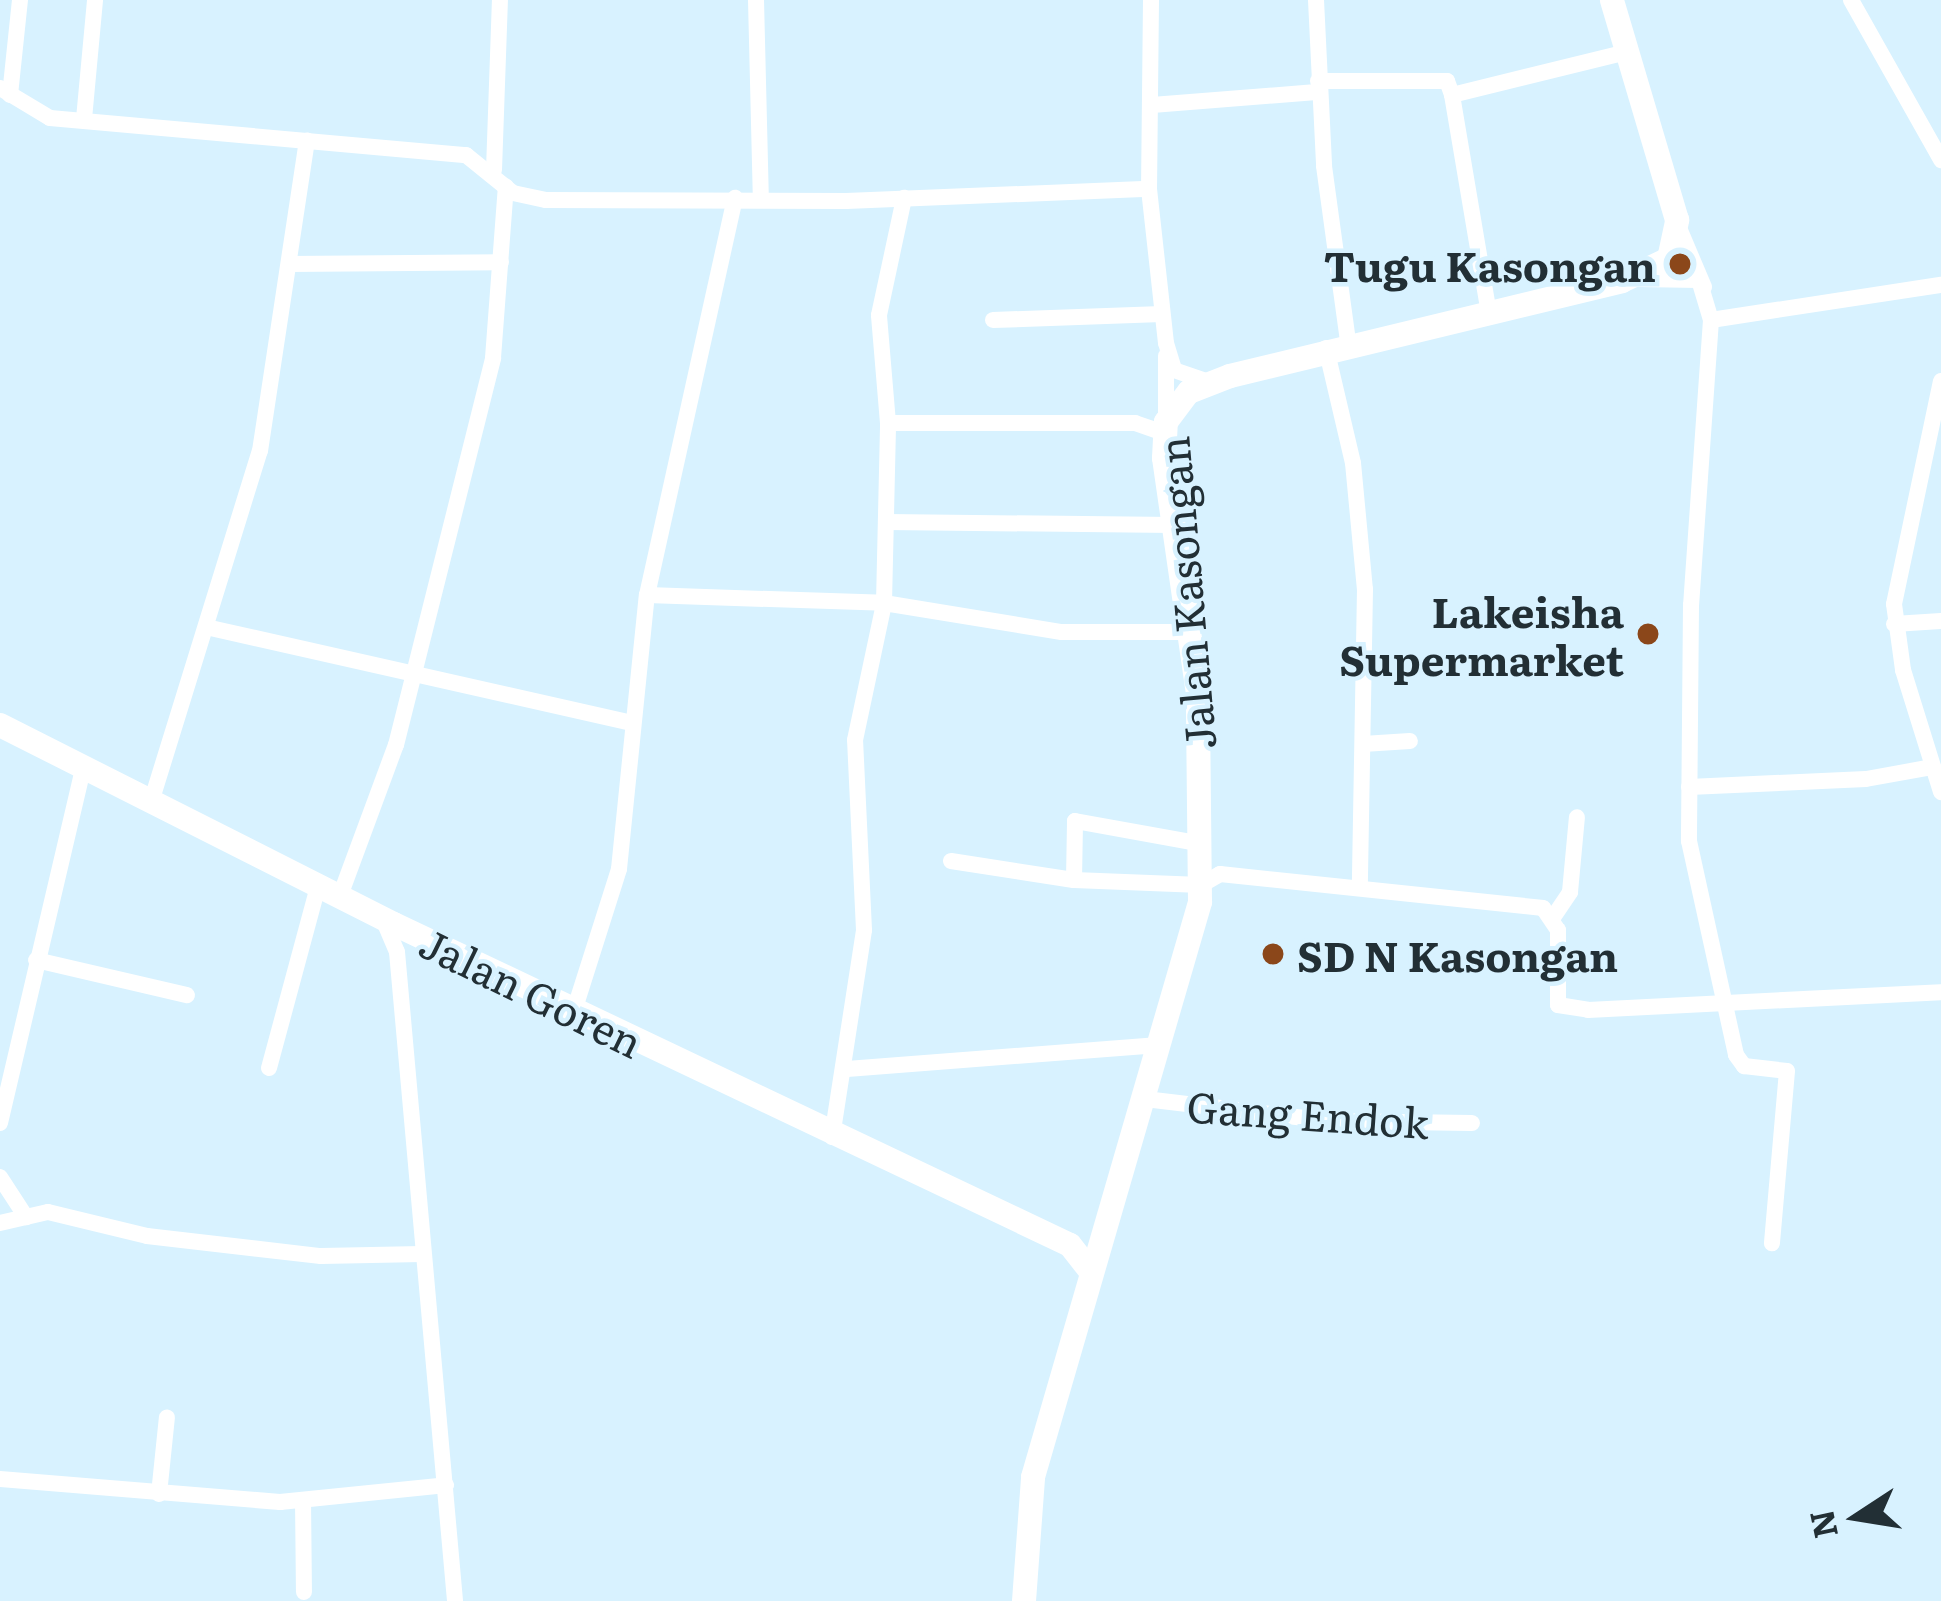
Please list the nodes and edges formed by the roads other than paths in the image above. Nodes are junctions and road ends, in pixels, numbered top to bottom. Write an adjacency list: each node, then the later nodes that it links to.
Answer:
1 (20, 0): 11 (street)
2 (95, 0): 14 (street)
3 (500, 0): 17 (street)
4 (755, 0): 22 (street)
5 (1151, 0): 13 (street)
6 (1316, 0): 10 (street)
7 (1612, 0): 9 (main road)
8 (1851, 0): 16 (street)
9 (1623, 53): 12 (street); 23 (main road)
10 (1318, 87): 12 (street); 13 (street); 34 (street)
11 (5, 92): 14 (street)
12 (1452, 95): 29 (street)
13 (1151, 105): 19 (street)
14 (84, 119): 15 (street)
15 (307, 141): 17 (street); 25 (street)
16 (1941, 160)
17 (494, 170): 18 (street)
18 (506, 186): 20 (street); 24 (street)
19 (1149, 189): 21 (street); 30 (street)
20 (735, 198): 22 (street); 41 (street)
21 (904, 198): 22 (street); 37 (street)
22 (761, 199)
23 (1677, 220): 26 (main road, Jalan Kasongan); 28 (street)
24 (501, 262): 25 (street); 47 (street)
25 (289, 264): 45 (street)
26 (1622, 281): 28 (street); 29 (main road, Jalan Kasongan)
27 (1941, 285): 32 (street)
28 (1705, 287): 32 (street)
29 (1488, 308): 34 (main road, Jalan Kasongan)
30 (1162, 314): 31 (street); 33 (street)
31 (993, 320)
32 (1712, 320): 54 (street)
33 (1166, 344): 35 (street); 38 (street)
34 (1337, 345): 35 (main road, Jalan Kasongan); 51 (street)
35 (1213, 381): 38 (main road, Jalan Kasongan)
36 (1941, 381): 44 (street)
37 (888, 423): 38 (street); 39 (street)
38 (1165, 427): 40 (main road, Jalan Kasongan)
39 (886, 522): 40 (street); 42 (street)
40 (1174, 524): 46 (main road, Jalan Kasongan)
41 (647, 595): 42 (street); 48 (street)
42 (884, 603): 46 (street); 75 (street)
43 (1941, 621): 44 (street)
44 (1894, 624): 53 (street)
45 (206, 627): 47 (street); 56 (street)
46 (1191, 632): 58 (main road, Jalan Kasongan)
47 (411, 679): 48 (street); 63 (street)
48 (631, 723): 72 (street)
49 (0, 725): 52 (main road, Jalan Goren)
50 (1410, 741): 51 (street)
51 (1363, 744): 62 (street)
52 (84, 766): 56 (main road, Jalan Goren); 68 (street)
53 (1933, 767): 54 (street); 55 (street)
54 (1689, 787): 71 (street)
55 (1941, 792)
56 (152, 799): 63 (main road, Jalan Goren)
57 (1577, 817): 64 (street)
58 (1202, 844): 60 (street); 61 (main road, Jalan Kasongan)
59 (951, 861): 60 (street)
60 (1074, 880): 61 (street)
61 (1202, 885): 62 (street); 73 (main road, Jalan Kasongan)
62 (1360, 887): 64 (street)
63 (329, 891): 65 (main road, Jalan Goren); 74 (street)
64 (1554, 916): 71 (street)
65 (383, 919): 66 (main road, Jalan Goren); 67 (street)
66 (423, 938): 67 (street); 72 (main road, Jalan Goren)
67 (397, 952): 86 (street)
68 (36, 960): 70 (street); 77 (street)
69 (1941, 992): 71 (street)
70 (188, 995)
71 (1719, 1004): 84 (street)
72 (574, 1011): 79 (main road, Jalan Goren)
73 (1162, 1046): 75 (street); 76 (main road, Jalan Kasongan)
74 (269, 1068)
75 (847, 1069): 79 (street)
76 (1145, 1099): 78 (street, Gang Endok); 83 (main road, Jalan Kasongan)
77 (0, 1123)
78 (1472, 1123)
79 (832, 1137): 85 (main road, Jalan Goren)
80 (0, 1177): 81 (street)
81 (26, 1217): 82 (street); 86 (street)
82 (0, 1223)
83 (1096, 1239): 85 (main road); 87 (main road, Jalan Kasongan)
84 (1772, 1243)
85 (1070, 1245): 87 (main road, Jalan Goren)
86 (422, 1254): 90 (street)
87 (1088, 1268): 95 (main road, Jalan Kasongan)
88 (167, 1417): 91 (street)
89 (0, 1479): 91 (street)
90 (446, 1485): 92 (street); 94 (street)
91 (159, 1494): 92 (street)
92 (303, 1500): 93 (street)
93 (304, 1592)
94 (455, 1601)
95 (1024, 1601)

